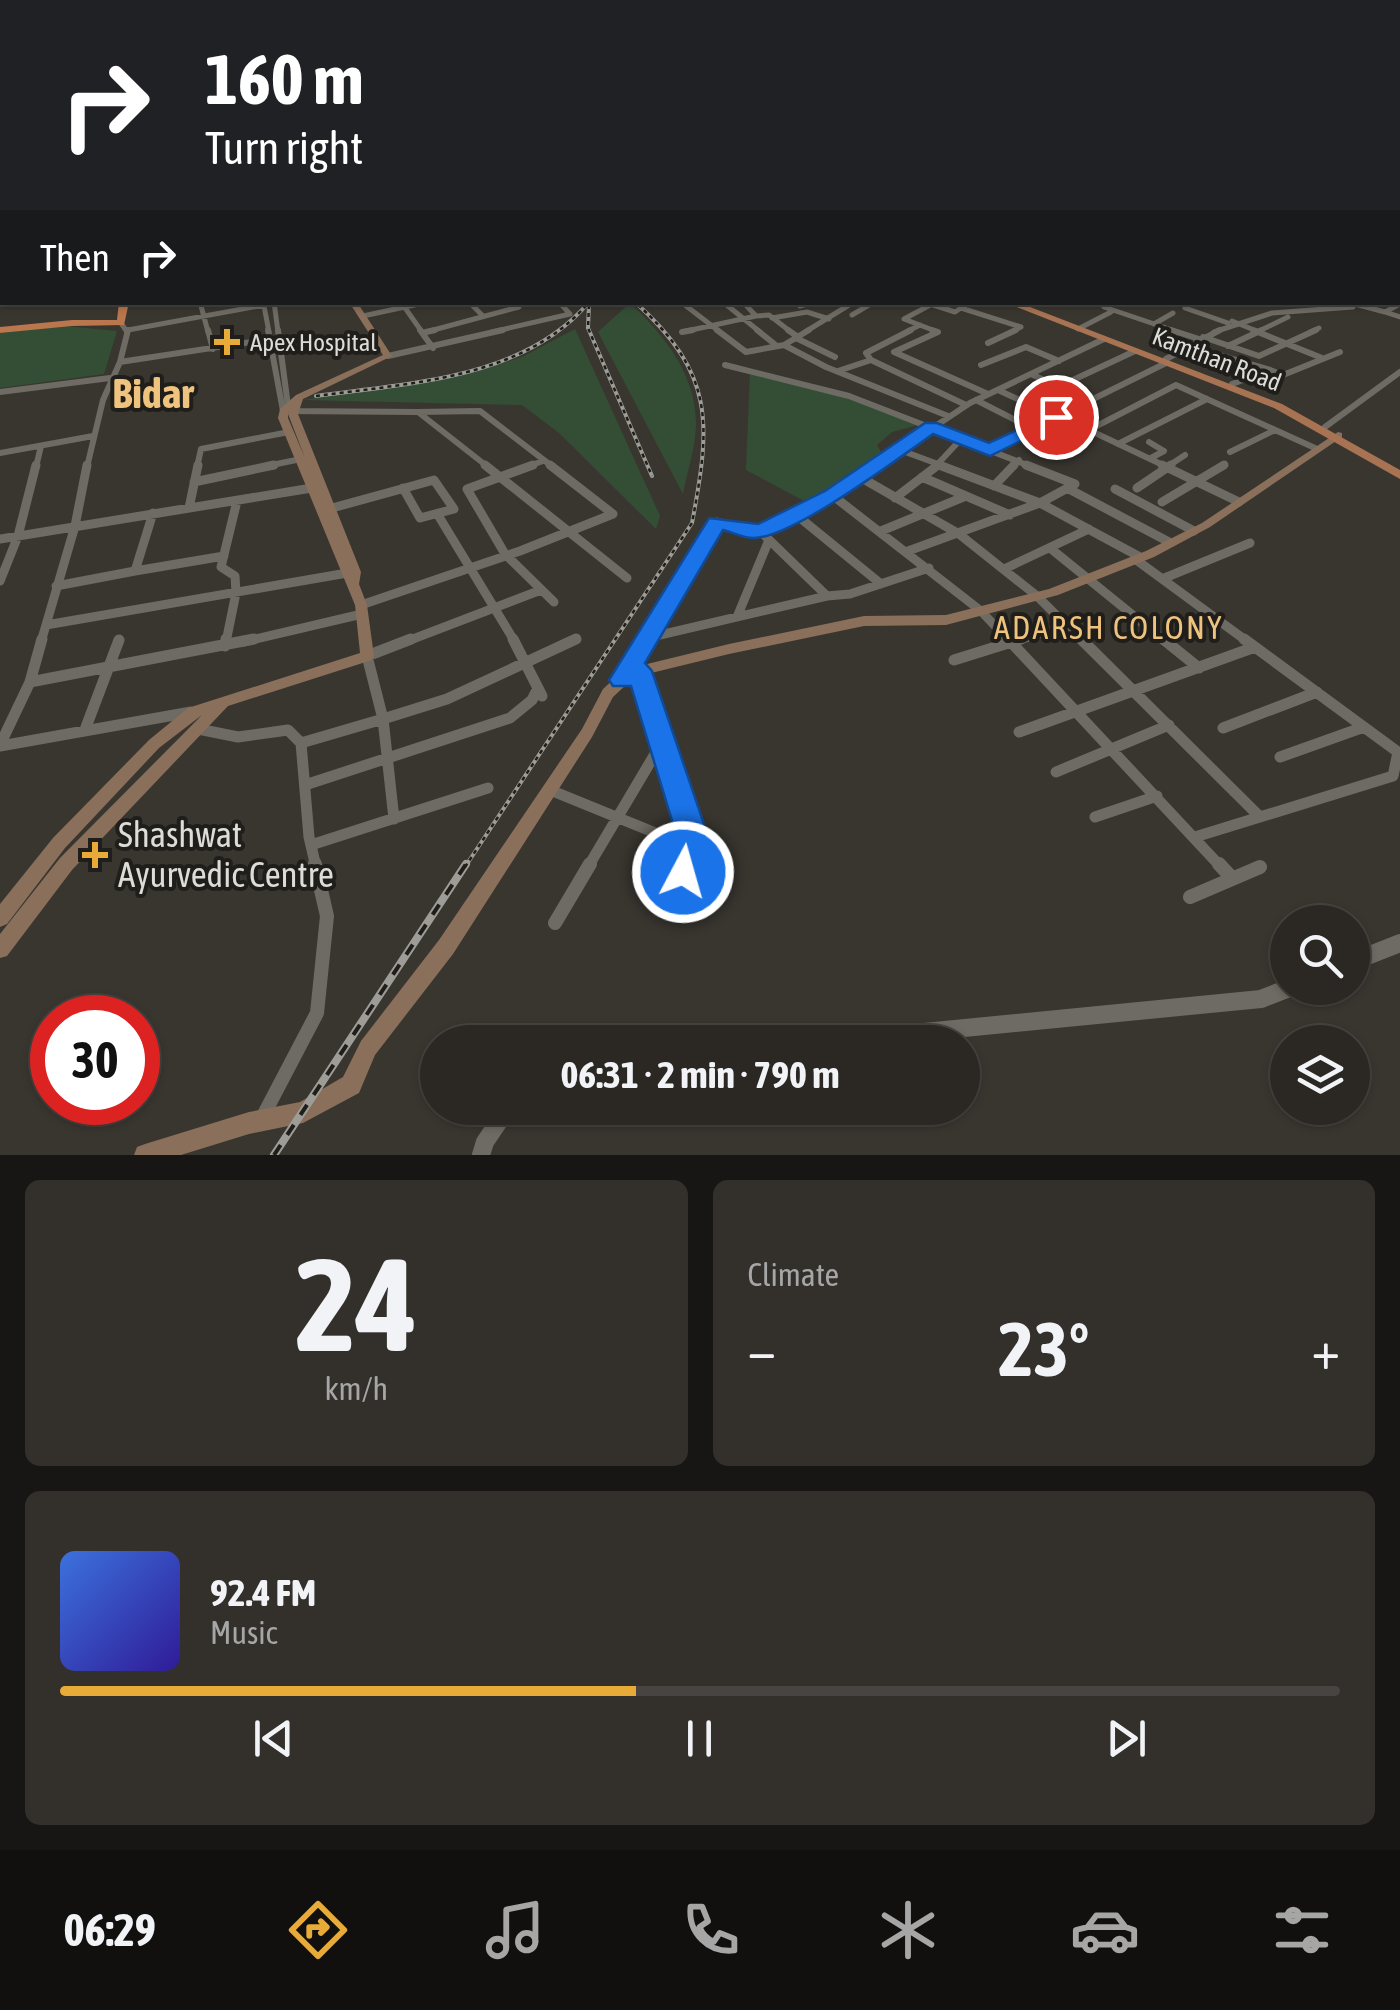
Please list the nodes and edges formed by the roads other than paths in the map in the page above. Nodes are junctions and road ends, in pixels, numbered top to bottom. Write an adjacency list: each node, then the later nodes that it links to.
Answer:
1 (124, 305): 49 (highway)
2 (200, 305): 39 (street)
3 (262, 305): 39 (street)
4 (272, 305): 58 (street)
5 (272, 305): 95 (street)
6 (355, 305): 36 (main road)
7 (400, 305): 36 (street)
8 (404, 305): 55 (street)
9 (472, 305): 37 (street)
10 (515, 305): 37 (street)
11 (519, 305): 46 (street)
12 (562, 305): 46 (street)
13 (685, 305): 50 (street)
14 (725, 305): 44 (street)
15 (743, 305): 38 (street)
16 (804, 305): 29 (street)
17 (849, 305): 43 (street)
18 (869, 305): 35 (street)
19 (925, 305): 48 (street)
20 (934, 305): 30 (street)
21 (966, 305): 30 (street)
22 (1016, 305): 51 (main road, Kamthan Road)
23 (1024, 305): 51 (main road, Kamthan Road)
24 (1105, 305): 32 (street)
25 (1352, 305): 45 (street)
26 (1360, 305): 33 (street)
27 (1374, 305): 33 (street)
28 (1394, 305): 33 (street)
29 (800, 306)
30 (961, 308): 61 (street)
31 (1185, 308): 45 (street)
32 (1112, 311): 47 (street); 51 (street)
33 (1388, 311): 41 (street)
34 (1173, 313): 47 (street)
35 (852, 315)
36 (362, 316): 72 (main road)
37 (482, 316): 55 (street)
38 (756, 316): 42 (street); 44 (street)
39 (202, 317): 49 (street); 68 (street)
40 (1288, 317): 56 (street)
41 (1400, 317)
42 (772, 318): 43 (street); 57 (street)
43 (829, 318): 57 (street)
44 (743, 320): 50 (street); 64 (street)
45 (1230, 322): 56 (street); 59 (street)
46 (537, 323): 67 (street)
47 (1153, 324): 59 (street)
48 (920, 325): 62 (street); 69 (street)
49 (124, 326): 53 (highway); 78 (street)
50 (711, 326): 54 (street); 64 (street)
51 (1081, 328): 60 (main road, Kamthan Road); 74 (main road, Kamthan Road)
52 (1318, 328): 63 (street)
53 (0, 330)
54 (682, 332)
55 (422, 333): 67 (street)
56 (1254, 333): 63 (street); 66 (street)
57 (797, 337): 64 (street); 73 (street)
58 (272, 338): 68 (street); 95 (street)
59 (1201, 338): 65 (street); 66 (street)
60 (1104, 339): 70 (main road, Kamthan Road); 77 (street)
61 (988, 344)
62 (882, 345): 69 (street); 76 (street)
63 (1285, 345): 66 (street); 75 (street)
64 (780, 346): 82 (street)
65 (1188, 346): 74 (street); 81 (street)
66 (1227, 346)
67 (433, 348): 72 (street)
68 (214, 349): 78 (street)
69 (898, 351): 90 (street)
70 (1135, 351): 74 (main road, Kamthan Road); 87 (street)
71 (1340, 352): 75 (street)
72 (388, 356): 95 (main road)
73 (835, 356)
74 (1160, 359): 86 (main road, Kamthan Road); 93 (street); 103 (main road, Kamthan Road)
75 (1323, 359): 81 (street)
76 (871, 360): 82 (street); 94 (street)
77 (1058, 361): 80 (street); 84 (street)
78 (120, 362): 85 (street)
79 (724, 365): 99 (street)
80 (982, 366)
81 (1270, 370): 86 (street)
82 (838, 372): 97 (street)
83 (1400, 372): 103 (street)
84 (1030, 374): 87 (street); 88 (street)
85 (110, 378): 89 (street); 104 (street)
86 (1232, 384): 103 (main road, Kamthan Road)
87 (1058, 387): 93 (street)
88 (998, 390): 90 (street); 98 (street)
89 (0, 392)
90 (988, 394): 92 (street)
91 (1207, 399): 101 (street); 107 (street); 107 (street)
92 (976, 400): 94 (street); 100 (street)
93 (1088, 401): 98 (street)
94 (966, 405): 97 (street)
95 (291, 407): 96 (street); 102 (main road); 129 (main road)
96 (418, 412): 118 (street); 125 (street)
97 (948, 416): 99 (street)
98 (1056, 417): 100 (street)
99 (931, 426): 105 (street); 110 (street)
100 (1029, 427): 111 (street)
101 (1275, 430): 109 (street); 112 (street)
102 (289, 432): 116 (main road); 126 (street)
103 (1332, 433): 109 (main road); 122 (main road, Kamthan Road)
104 (93, 436): 108 (street); 148 (street)
105 (961, 439): 111 (street); 119 (street)
106 (1149, 442): 115 (street)
107 (1118, 444): 115 (street)
108 (42, 446): 113 (street); 155 (street)
109 (1315, 448): 139 (main road)
110 (900, 450): 119 (street); 123 (street)
111 (990, 450): 117 (street)
112 (1230, 452)
113 (0, 453)
114 (1185, 454): 121 (street)
115 (1151, 458): 121 (street)
116 (301, 459): 126 (street); 129 (main road)
117 (1019, 460): 128 (street); 131 (street)
118 (543, 461): 125 (street); 153 (street)
119 (938, 464): 124 (street); 128 (street)
120 (1225, 464): 127 (street)
121 (1166, 466): 127 (street); 132 (street)
122 (1400, 472)
123 (860, 477): 134 (street); 136 (street)
124 (922, 477): 135 (street); 136 (street)
125 (500, 478): 153 (street); 162 (street)
126 (194, 482): 141 (street)
127 (1197, 482): 138 (street); 139 (street)
128 (994, 486): 140 (street)
129 (318, 488): 137 (street); 142 (main road); 169 (main road)
130 (403, 488): 142 (street); 147 (street); 147 (street)
131 (1067, 488): 140 (street); 158 (street)
132 (1137, 488)
133 (1116, 489): 152 (street)
134 (832, 495): 144 (street); 150 (street)
135 (966, 496): 145 (street); 146 (street)
136 (895, 498): 145 (street)
137 (237, 501): 141 (street); 163 (street)
138 (1162, 502)
139 (1240, 502): 152 (main road)
140 (1040, 503): 146 (street); 151 (street)
141 (189, 508): 143 (street)
142 (332, 508): 169 (main road)
143 (154, 513): 148 (street); 168 (street)
144 (794, 513): 149 (street); 174 (street)
145 (924, 514): 150 (street); 154 (street)
146 (1010, 514): 154 (street)
147 (438, 515): 165 (street)
148 (74, 528): 155 (street); 175 (street)
149 (759, 530): 157 (street); 187 (street)
150 (880, 530): 161 (street)
151 (1089, 530): 160 (street); 164 (street)
152 (1194, 531): 158 (main road)
153 (569, 534): 162 (street); 170 (street)
154 (959, 534): 161 (street); 167 (street)
155 (18, 536): 156 (street); 173 (street)
156 (0, 538)
157 (769, 540): 178 (street); 184 (street)
158 (1169, 542): 164 (main road)
159 (1250, 543): 172 (street)
160 (1050, 548): 167 (street); 171 (street)
161 (908, 551): 166 (street)
162 (505, 554): 165 (street); 176 (street)
163 (224, 556): 168 (street); 177 (street)
164 (1138, 558): 171 (main road); 172 (street)
165 (471, 564): 181 (street); 182 (street)
166 (929, 568): 174 (street); 183 (street)
167 (1004, 569): 179 (street)
168 (135, 570): 175 (street)
169 (352, 576): 177 (street); 182 (main road)
170 (627, 578)
171 (1088, 578): 179 (main road); 196 (street)
172 (1162, 579): 192 (street)
173 (0, 581)
174 (881, 584): 178 (street)
175 (56, 586): 185 (street)
176 (541, 590): 180 (street); 181 (street)
177 (236, 592): 185 (street); 191 (street)
178 (827, 596): 184 (street)
179 (1037, 596): 183 (main road); 186 (street)
180 (554, 602)
181 (496, 609): 193 (street); 195 (street)
182 (361, 610): 191 (street); 193 (main road)
183 (982, 611): 190 (street); 198 (main road)
184 (737, 617): 187 (street)
185 (46, 625): 200 (street)
186 (1067, 625): 190 (street); 201 (street)
187 (647, 638): 199 (street)
188 (576, 639): 195 (street)
189 (118, 640): 197 (street)
190 (1012, 641): 194 (street); 203 (street)
191 (225, 646): 197 (street)
192 (1255, 647): 196 (street); 202 (street)
193 (367, 656): 204 (street); 205 (main road)
194 (954, 660)
195 (527, 662): 204 (street); 215 (street)
196 (1198, 668): 201 (street)
197 (108, 670): 200 (street); 208 (street)
198 (640, 671): 199 (main road); 212 (street)
199 (622, 680): 219 (main road)
200 (30, 682): 208 (street)
201 (1135, 691): 203 (street); 206 (street)
202 (1316, 692): 207 (street); 209 (street)
203 (1078, 711): 210 (street); 213 (street)
204 (383, 719): 211 (street); 215 (street)
205 (195, 720): 208 (street); 211 (street); 232 (main road); 235 (main road)
206 (1169, 725): 213 (street); 223 (street)
207 (1364, 727): 214 (street); 223 (street)
208 (86, 728)
209 (1223, 728)
210 (1019, 732)
211 (301, 743): 217 (street)
212 (661, 744): 221 (street); 227 (street)
213 (1112, 748): 216 (street); 220 (street)
214 (1280, 757)
215 (386, 759): 217 (street); 224 (street)
216 (1056, 772)
217 (304, 786): 226 (street)
218 (488, 788): 224 (street)
219 (550, 790): 221 (street); 239 (main road)
220 (1157, 796): 222 (street); 225 (street)
221 (618, 816): 227 (street); 233 (street)
222 (1095, 817)
223 (1260, 817): 225 (street)
224 (394, 819): 226 (street)
225 (1194, 837): 229 (street)
226 (311, 846): 239 (street)
227 (690, 847): 231 (street)
228 (1260, 866): 229 (street)
229 (1232, 878): 230 (street)
230 (1190, 897)
231 (677, 898)
232 (0, 918)
233 (555, 923)
234 (1400, 942): 236 (street)
235 (0, 949)
236 (1370, 954)
237 (1270, 996): 238 (street)
238 (980, 1027)
239 (260, 1120): 241 (main road)
240 (496, 1125): 242 (street)
241 (145, 1155)
242 (482, 1155)

